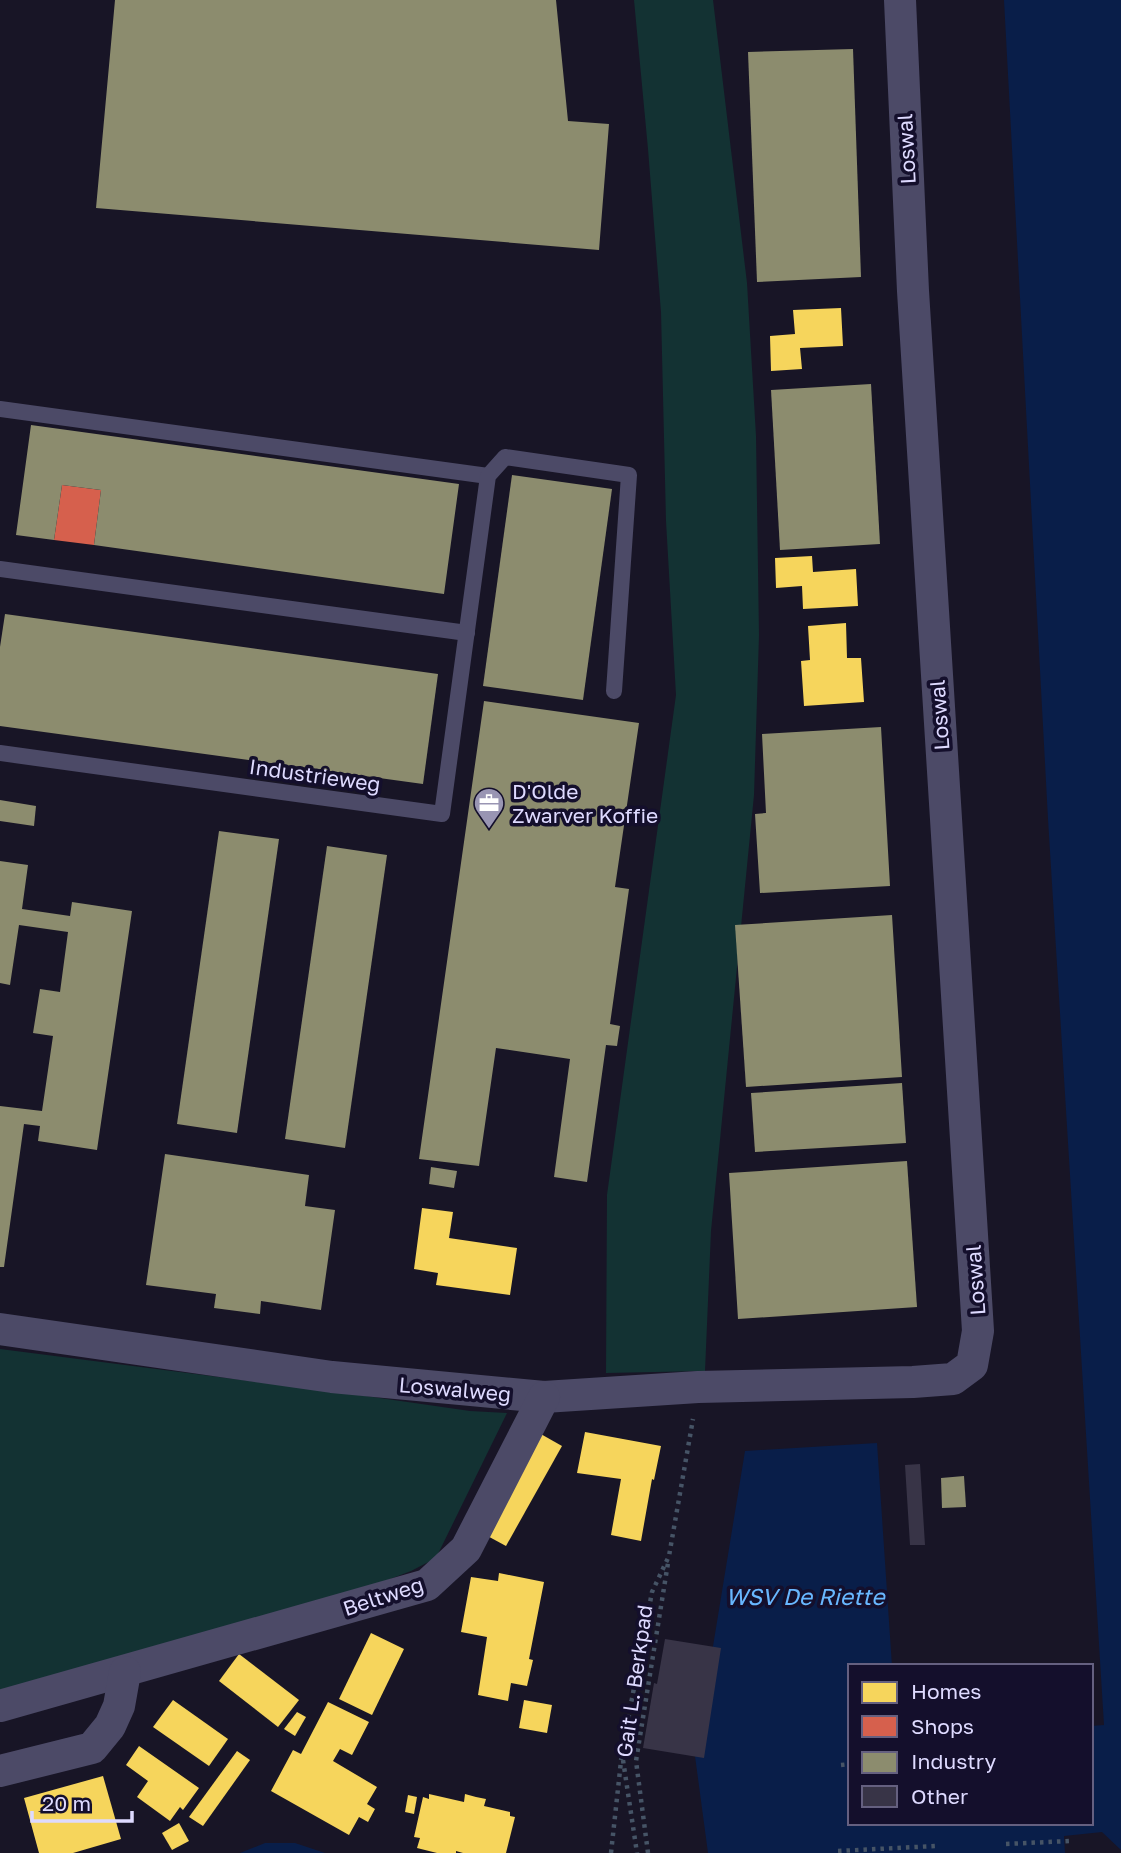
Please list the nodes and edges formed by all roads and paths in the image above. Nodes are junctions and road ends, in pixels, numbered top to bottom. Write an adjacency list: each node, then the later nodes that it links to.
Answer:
1 (900, 0): 9 (street, Loswal)
2 (1, 414): 3 (lane)
3 (488, 476): 5 (lane, Industrieweg); 6 (lane)
4 (0, 569): 5 (lane)
5 (467, 633): 7 (lane, Industrieweg)
6 (614, 691)
7 (0, 753)
8 (0, 1329): 11 (street, Loswalweg)
9 (913, 1382): 10 (street, Loswalweg)
10 (698, 1387): 11 (street, Loswalweg); 12 (path)
11 (544, 1396): 13 (street, Beltweg)
12 (669, 1556): 15 (path); 26 (path, Gait L. Berkpad)
13 (125, 1671): 14 (street, Beltweg); 18 (street)
14 (0, 1706)
15 (622, 1752): 24 (path); 25 (path)
16 (848, 1764): 17 (path)
17 (841, 1765)
18 (0, 1771)
19 (1069, 1841): 20 (path)
20 (1006, 1844)
21 (935, 1846): 23 (path)
22 (838, 1851): 23 (path)
23 (882, 1851)
24 (611, 1853)
25 (637, 1853)
26 (648, 1853)

